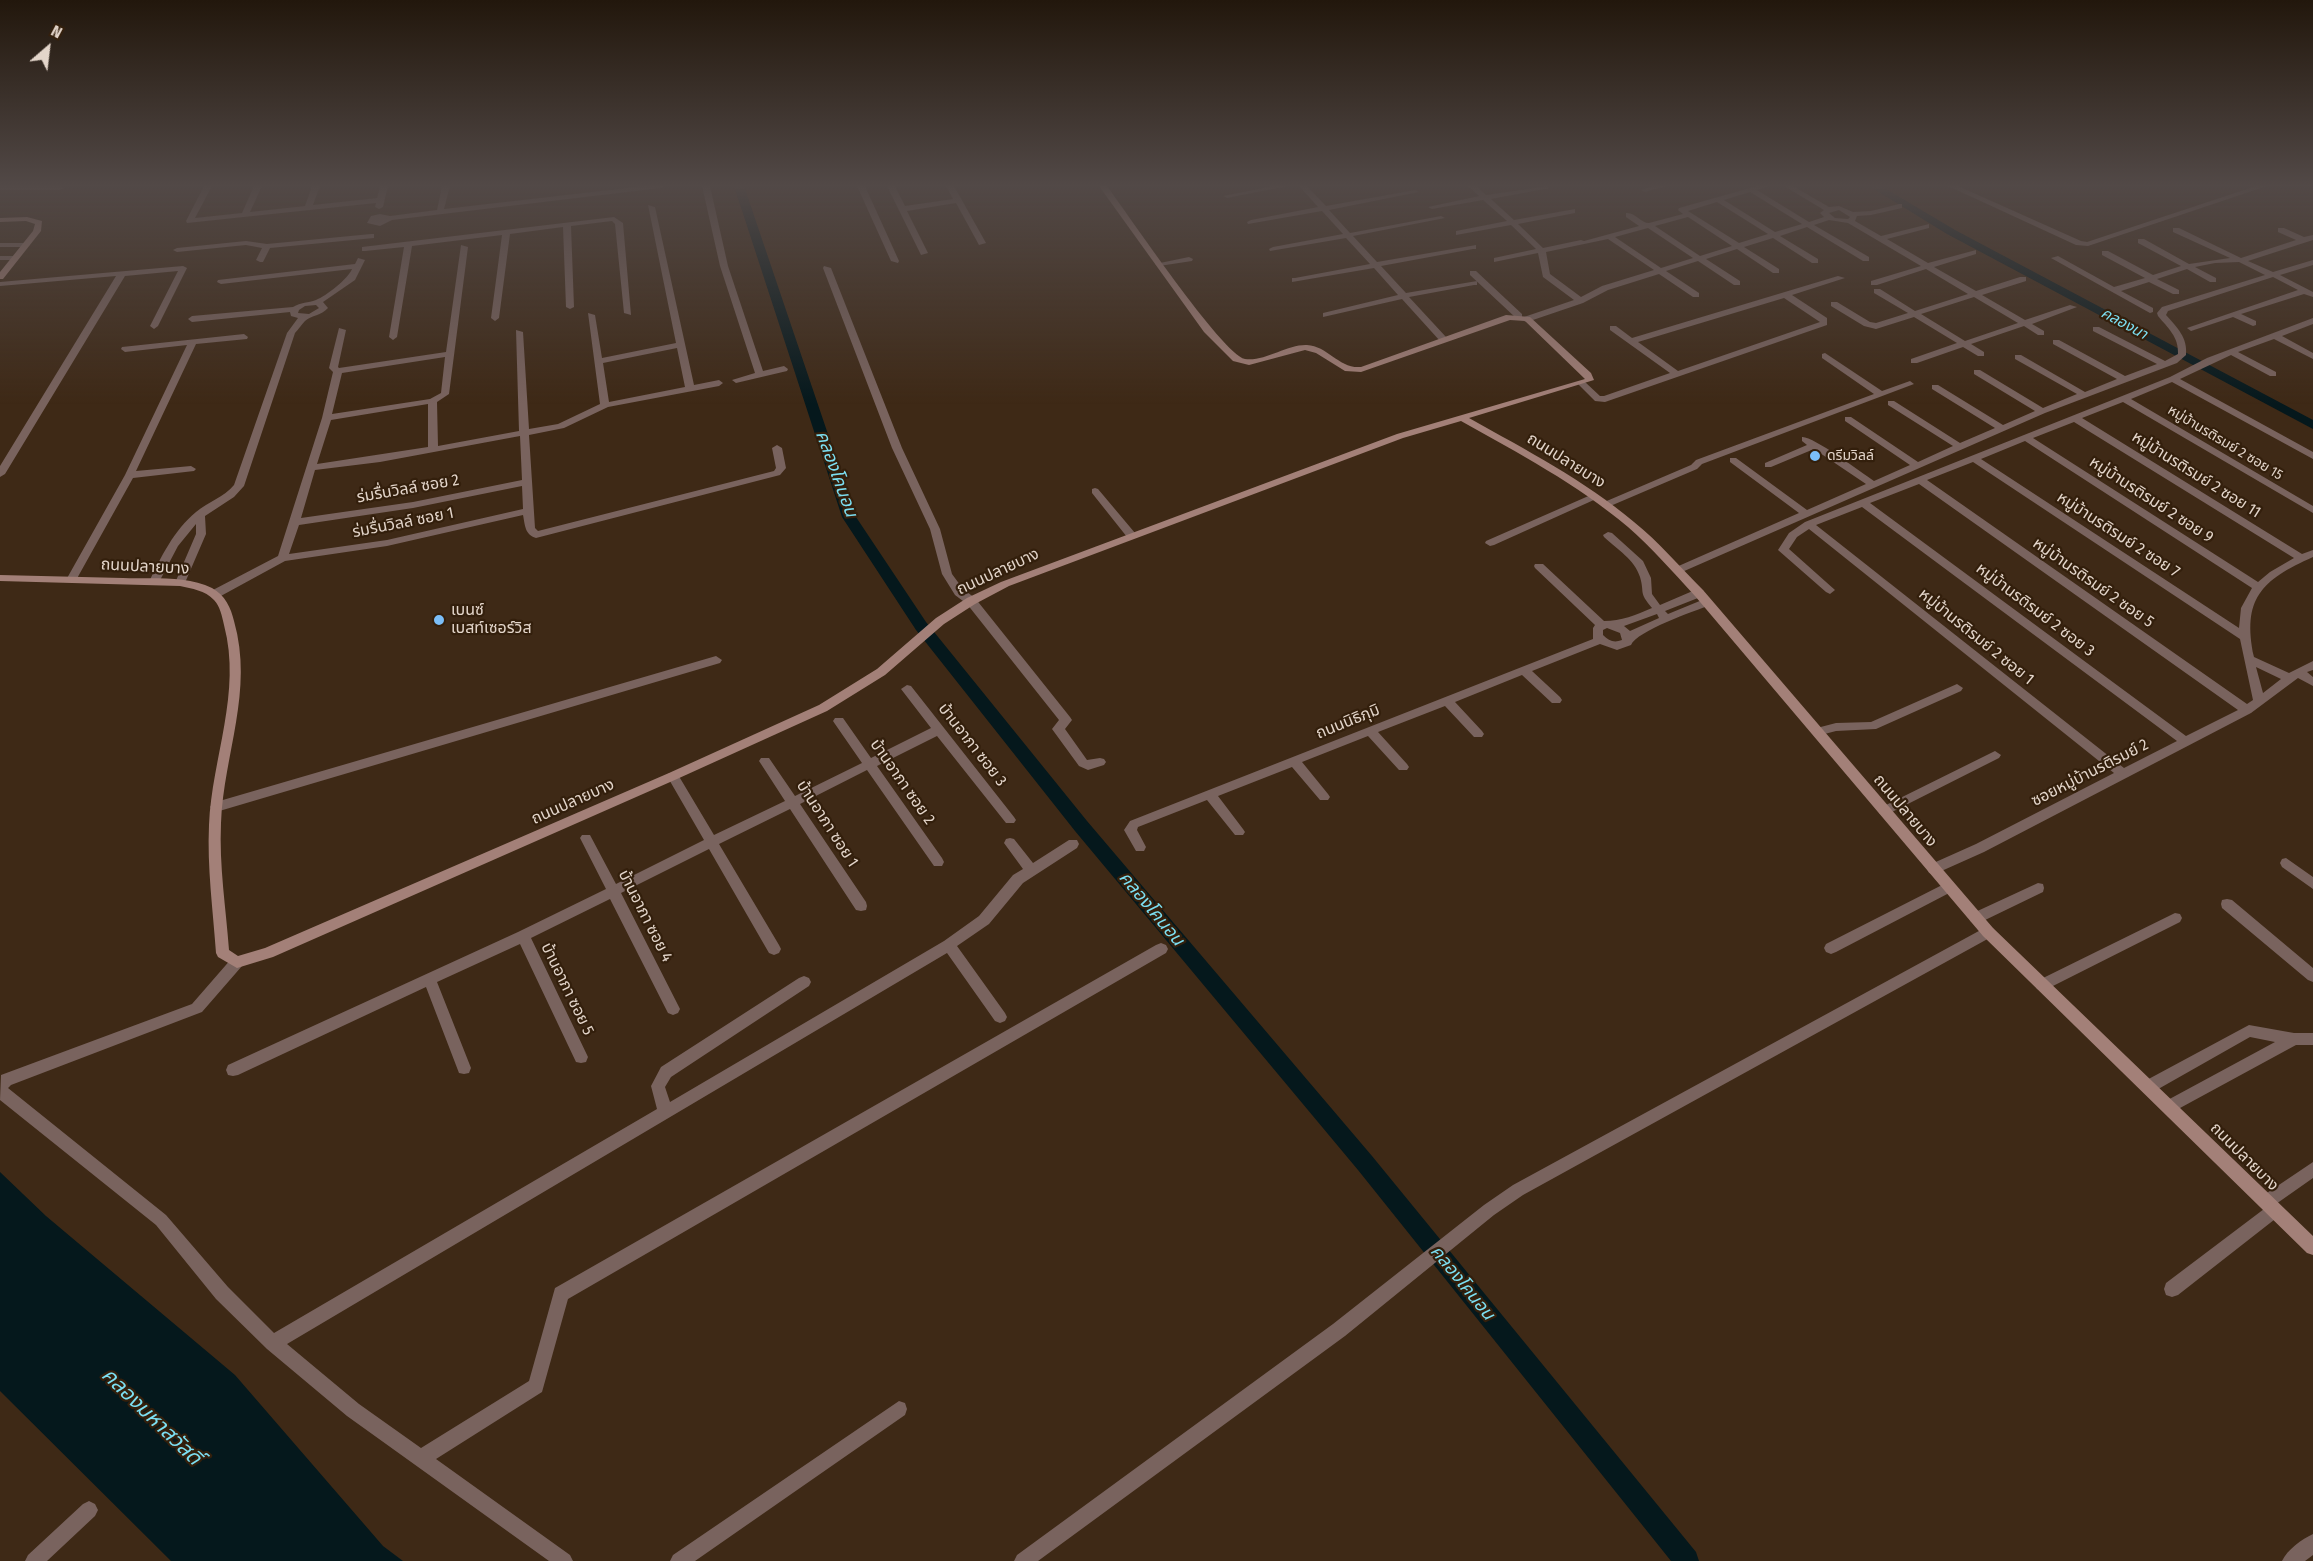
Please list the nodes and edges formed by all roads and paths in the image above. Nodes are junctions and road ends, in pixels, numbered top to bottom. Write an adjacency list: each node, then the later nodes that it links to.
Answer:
1 (14, 259): 45 (street)
2 (362, 259): 36 (street)
3 (406, 259): 90 (street)
4 (462, 259): 99 (street)
5 (503, 259): 76 (street)
6 (568, 259): 65 (street)
7 (622, 259): 69 (street)
8 (662, 259): 96 (street)
9 (722, 259): 112 (street)
10 (1155, 259): 34 (street)
11 (1189, 259): 34 (street)
12 (1370, 259): 35 (street)
13 (1409, 259): 35 (street)
14 (1502, 259): 30 (street)
15 (1543, 259): 62 (street)
16 (1642, 259): 40 (street)
17 (1694, 259): 40 (street)
18 (1698, 259): 54 (street)
19 (1757, 259): 41 (street)
20 (1812, 259): 32 (street)
21 (1914, 259): 37 (street)
22 (1950, 259): 37 (street)
23 (2057, 259): 55 (street)
24 (2116, 259): 47 (street)
25 (2173, 259): 38 (street)
26 (2225, 259): 38 (street)
27 (2231, 259): 44 (street)
28 (2234, 259): 31 (street)
29 (2245, 259): 31 (street)
30 (1497, 260)
31 (2241, 260): 44 (street)
32 (1815, 261)
33 (2313, 262): 44 (street)
34 (1159, 264): 91 (street)
35 (1376, 265): 49 (street); 60 (street)
36 (359, 266): 51 (street); 63 (street)
37 (1926, 266): 59 (street); 70 (street)
38 (2188, 267): 47 (street); 50 (street)
39 (826, 268): 177 (street)
40 (1658, 270): 58 (street); 62 (street)
41 (1776, 271)
42 (1473, 273): 75 (street)
43 (120, 274): 53 (street); 81 (street); 147 (street)
44 (2269, 276): 57 (street); 106 (street)
45 (0, 277)
46 (1841, 278): 61 (street)
47 (2151, 278): 55 (street); 56 (street)
48 (2023, 279): 59 (street)
49 (1295, 280)
50 (2213, 280)
51 (220, 282)
52 (1474, 283): 60 (street)
53 (0, 284)
54 (1737, 284)
55 (2114, 290): 68 (street)
56 (2176, 292)
57 (2305, 293): 71 (street)
58 (1696, 295)
59 (1976, 295): 70 (street); 79 (street)
60 (1404, 296): 73 (street); 91 (street)
61 (1786, 296): 92 (street); 110 (street)
62 (1580, 301): 75 (street)
63 (318, 302): 67 (street); 74 (street)
64 (1834, 304): 70 (street)
65 (570, 307)
66 (2073, 307): 79 (street)
67 (295, 309): 74 (street); 77 (street)
68 (2150, 310)
69 (628, 313)
70 (1916, 314): 95 (street)
71 (2234, 314): 80 (street); 83 (street)
72 (591, 315): 104 (street)
73 (1326, 315)
74 (304, 317): 158 (street)
75 (1523, 317): 91 (street); 117 (street)
76 (495, 318)
77 (192, 319)
78 (2313, 321): 88 (street)
79 (2025, 323): 87 (street); 95 (street)
80 (2253, 323)
81 (154, 326)
82 (1613, 328): 92 (street)
83 (2191, 328)
84 (2096, 329): 106 (street)
85 (342, 330): 108 (street)
86 (519, 332): 133 (street)
87 (2041, 333)
88 (2274, 335): 98 (street); 102 (street)
89 (244, 337): 93 (street)
90 (393, 337)
91 (1443, 339)
92 (1632, 341): 110 (street)
93 (193, 342): 97 (street); 148 (street)
94 (2056, 342): 113 (street)
95 (1964, 344): 100 (street); 105 (street)
96 (681, 345): 104 (street); 120 (street)
97 (125, 349)
98 (2231, 352): 111 (street); 114 (street)
99 (450, 354): 108 (street); 124 (street)
100 (1981, 354)
101 (1825, 356): 121 (street)
102 (2313, 356)
103 (2018, 357): 122 (street)
104 (598, 361): 126 (street)
105 (1914, 361)
106 (2165, 365): 113 (street)
107 (784, 369): 112 (street)
108 (338, 371): 129 (street)
109 (1977, 372): 127 (street)
110 (1677, 374): 117 (street)
111 (2273, 374)
112 (760, 375): 115 (street)
113 (2123, 379): 122 (street)
114 (2173, 379): 123 (street); 140 (street)
115 (736, 380)
116 (719, 383): 120 (street)
117 (1582, 384): 128 (street, ถนนปลายบาง)
118 (1910, 384): 121 (street)
119 (1935, 387): 132 (street)
120 (690, 388): 126 (street)
121 (1880, 394): 155 (street)
122 (2083, 394): 127 (street)
123 (2124, 399): 130 (street); 156 (street, หมู่บ้านรติรมย์ 2 ซอย 15)
124 (432, 401): 129 (street); 139 (street)
125 (1892, 403): 137 (street)
126 (605, 405): 133 (street)
127 (2042, 411): 132 (street)
128 (1460, 417): 153 (street, ถนนปลายบาง); 161 (street, ถนนปลายบาง)
129 (327, 418): 145 (street)
130 (2075, 418): 134 (street); 166 (street, หมู่บ้านรติรมย์ 2 ซอย 11)
131 (1848, 419): 144 (street)
132 (2003, 429): 137 (street)
133 (524, 433): 139 (street); 150 (street)
134 (2026, 438): 141 (street); 173 (street, หมู่บ้านรติรมย์ 2 ซอย 9)
135 (1806, 439): 136 (street)
136 (1815, 445): 143 (street); 151 (street)
137 (1960, 447): 144 (street)
138 (777, 448): 157 (street)
139 (433, 449): 145 (street)
140 (2313, 456)
141 (1974, 459): 149 (street); 181 (street, หมู่บ้านรติรมย์ 2 ซอย 7)
142 (1733, 460): 159 (street, หมู่บ้านรติรมย์ 2 ซอย 1)
143 (1768, 465)
144 (1918, 466): 151 (street)
145 (311, 468): 160 (street)
146 (191, 469): 148 (street)
147 (0, 474)
148 (130, 475): 170 (street)
149 (1922, 481): 154 (street); 195 (street, หมู่บ้านรติรมย์ 2 ซอย 5)
150 (526, 482): 157 (street); 160 (street, ร่มรื่นวิลล์ ซอย 2)
151 (1873, 485): 159 (street)
152 (1095, 492): 161 (street)
153 (1593, 497): 155 (street, ถนนปลายบาง); 163 (street)
154 (1865, 504): 159 (street); 201 (street, หมู่บ้านรติรมย์ 2 ซอย 3)
155 (1605, 505): 168 (street, ถนนปลายบาง)
156 (2313, 510)
157 (528, 511): 165 (street, ร่มรื่นวิลล์ ซอย 1)
158 (200, 514): 171 (street); 172 (street)
159 (1807, 519): 168 (street); 174 (street); 208 (street, หมู่บ้านรติรมย์ 2 ซอย 1)
160 (294, 522): 165 (street)
161 (1131, 535): 177 (street, ถนนปลายบาง)
162 (1608, 536): 178 (street)
163 (1490, 543)
164 (2313, 553): 166 (street)
165 (283, 558): 175 (street, ร่มรื่นวิลล์ ซอย 1)
166 (2302, 558): 173 (street)
167 (1539, 566): 180 (street)
168 (1678, 570): 176 (street, ถนนปลายบาง)
169 (0, 578): 170 (street, ถนนปลายบาง)
170 (71, 580): 171 (street, ถนนปลายบาง)
171 (154, 582): 172 (street, ถนนปลายบาง)
172 (180, 583): 175 (street, ถนนปลายบาง)
173 (2259, 587): 181 (street)
174 (1830, 590)
175 (215, 594): 213 (street)
176 (1703, 598): 178 (street); 179 (street); 199 (street, ถนนปลายบาง)
177 (971, 601): 205 (street); 209 (street, ถนนปลายบาง)
178 (1657, 610): 179 (street); 180 (street)
179 (1667, 620): 182 (street)
180 (1608, 625): 182 (street); 183 (street)
181 (2245, 637): 184 (street)
182 (1628, 638): 183 (street)
183 (1600, 640): 187 (street, ถนนนิธิภุมิ)
184 (2249, 659): 188 (street); 194 (street)
185 (716, 660): 213 (street)
186 (2313, 665): 188 (street, ซอยหมู่บ้านรติรมย์ 2)
187 (1523, 670): 192 (street, ถนนนิธิภุมิ); 193 (street)
188 (2294, 675): 189 (street); 194 (street, ซอยหมู่บ้านรติรมย์ 2)
189 (2313, 682)
190 (1956, 688): 199 (street)
191 (907, 689): 197 (street, บ้านอาภา ซอย 3)
192 (1447, 700): 198 (street, ถนนนิธิภุมิ); 200 (street)
193 (1556, 700)
194 (2259, 701): 195 (street, ซอยหมู่บ้านรติรมย์ 2)
195 (2247, 710): 201 (street, ซอยหมู่บ้านรติรมย์ 2)
196 (839, 721): 206 (street, บ้านอาภา ซอย 2)
197 (940, 729): 206 (street); 215 (street, บ้านอาภา ซอย 3)
198 (1371, 731): 204 (street, ถนนนิธิภุมิ); 207 (street)
199 (1817, 732): 214 (street, ถนนปลายบาง)
200 (1478, 734)
201 (2186, 742): 208 (street, ซอยหมู่บ้านรติรมย์ 2)
202 (1995, 755): 214 (street)
203 (765, 760): 212 (street, บ้านอาภา ซอย 1)
204 (1294, 761): 210 (street, ถนนนิธิภุมิ); 211 (street)
205 (1100, 762)
206 (869, 764): 212 (street); 222 (street, บ้านอาภา ซอย 2)
207 (1403, 767)
208 (2123, 774): 225 (street, ซอยหมู่บ้านรติรมย์ 2)
209 (673, 776): 218 (street); 240 (street, ถนนปลายบาง)
210 (1210, 795): 216 (street); 221 (street, ถนนนิธิภุมิ)
211 (1324, 797)
212 (793, 802): 218 (street); 231 (street, บ้านอาภา ซอย 1)
213 (216, 807): 240 (street)
214 (1884, 811): 225 (street, ถนนปลายบาง)
215 (1010, 820)
216 (1239, 832)
217 (586, 838): 229 (street, บ้านอาภา ซอย 4)
218 (713, 841): 229 (street); 238 (street)
219 (1010, 843): 224 (street)
220 (1073, 844): 224 (street)
221 (1140, 846)
222 (938, 862)
223 (2286, 864): 226 (street)
224 (1030, 869): 236 (street)
225 (1933, 869): 227 (street, ถนนปลายบาง)
226 (2313, 884)
227 (1948, 887): 232 (street, ถนนปลายบาง); 237 (street)
228 (2038, 888): 232 (street)
229 (614, 890): 235 (street); 245 (street, บ้านอาภา ซอย 4)
230 (2227, 904): 241 (street)
231 (861, 906)
232 (1976, 918): 234 (street, ถนนปลายบาง)
233 (2175, 918): 244 (street)
234 (1988, 932): 244 (street, ถนนปลายบาง); 269 (street)
235 (523, 936): 242 (street); 249 (street, บ้านอาภา ซอย 5)
236 (949, 945): 246 (street); 256 (street)
237 (1832, 948)
238 (774, 949)
239 (1161, 949): 263 (street)
240 (237, 962): 252 (street)
241 (2313, 976)
242 (429, 979): 250 (street); 251 (street)
243 (804, 982): 256 (street)
244 (2042, 985): 253 (street, ถนนปลายบาง)
245 (673, 1009)
246 (1000, 1017)
247 (2294, 1039): 248 (street); 253 (street); 255 (street)
248 (2313, 1039)
249 (581, 1057)
250 (464, 1068)
251 (233, 1070)
252 (0, 1085)
253 (2148, 1087): 255 (street, ถนนปลายบาง)
254 (0, 1091): 261 (street)
255 (2169, 1107): 258 (street, ถนนปลายบาง)
256 (665, 1112): 261 (street)
257 (2313, 1169): 258 (street)
258 (2270, 1207): 259 (street, ถนนปลายบาง); 260 (street)
259 (2313, 1247)
260 (2172, 1289)
261 (273, 1343): 263 (street)
262 (899, 1409): 268 (street)
263 (422, 1458): 267 (street)
264 (88, 1510): 266 (street)
265 (2313, 1543): 270 (street)
266 (34, 1561)
267 (564, 1561)
268 (679, 1561)
269 (1023, 1561)
270 (2291, 1561)

